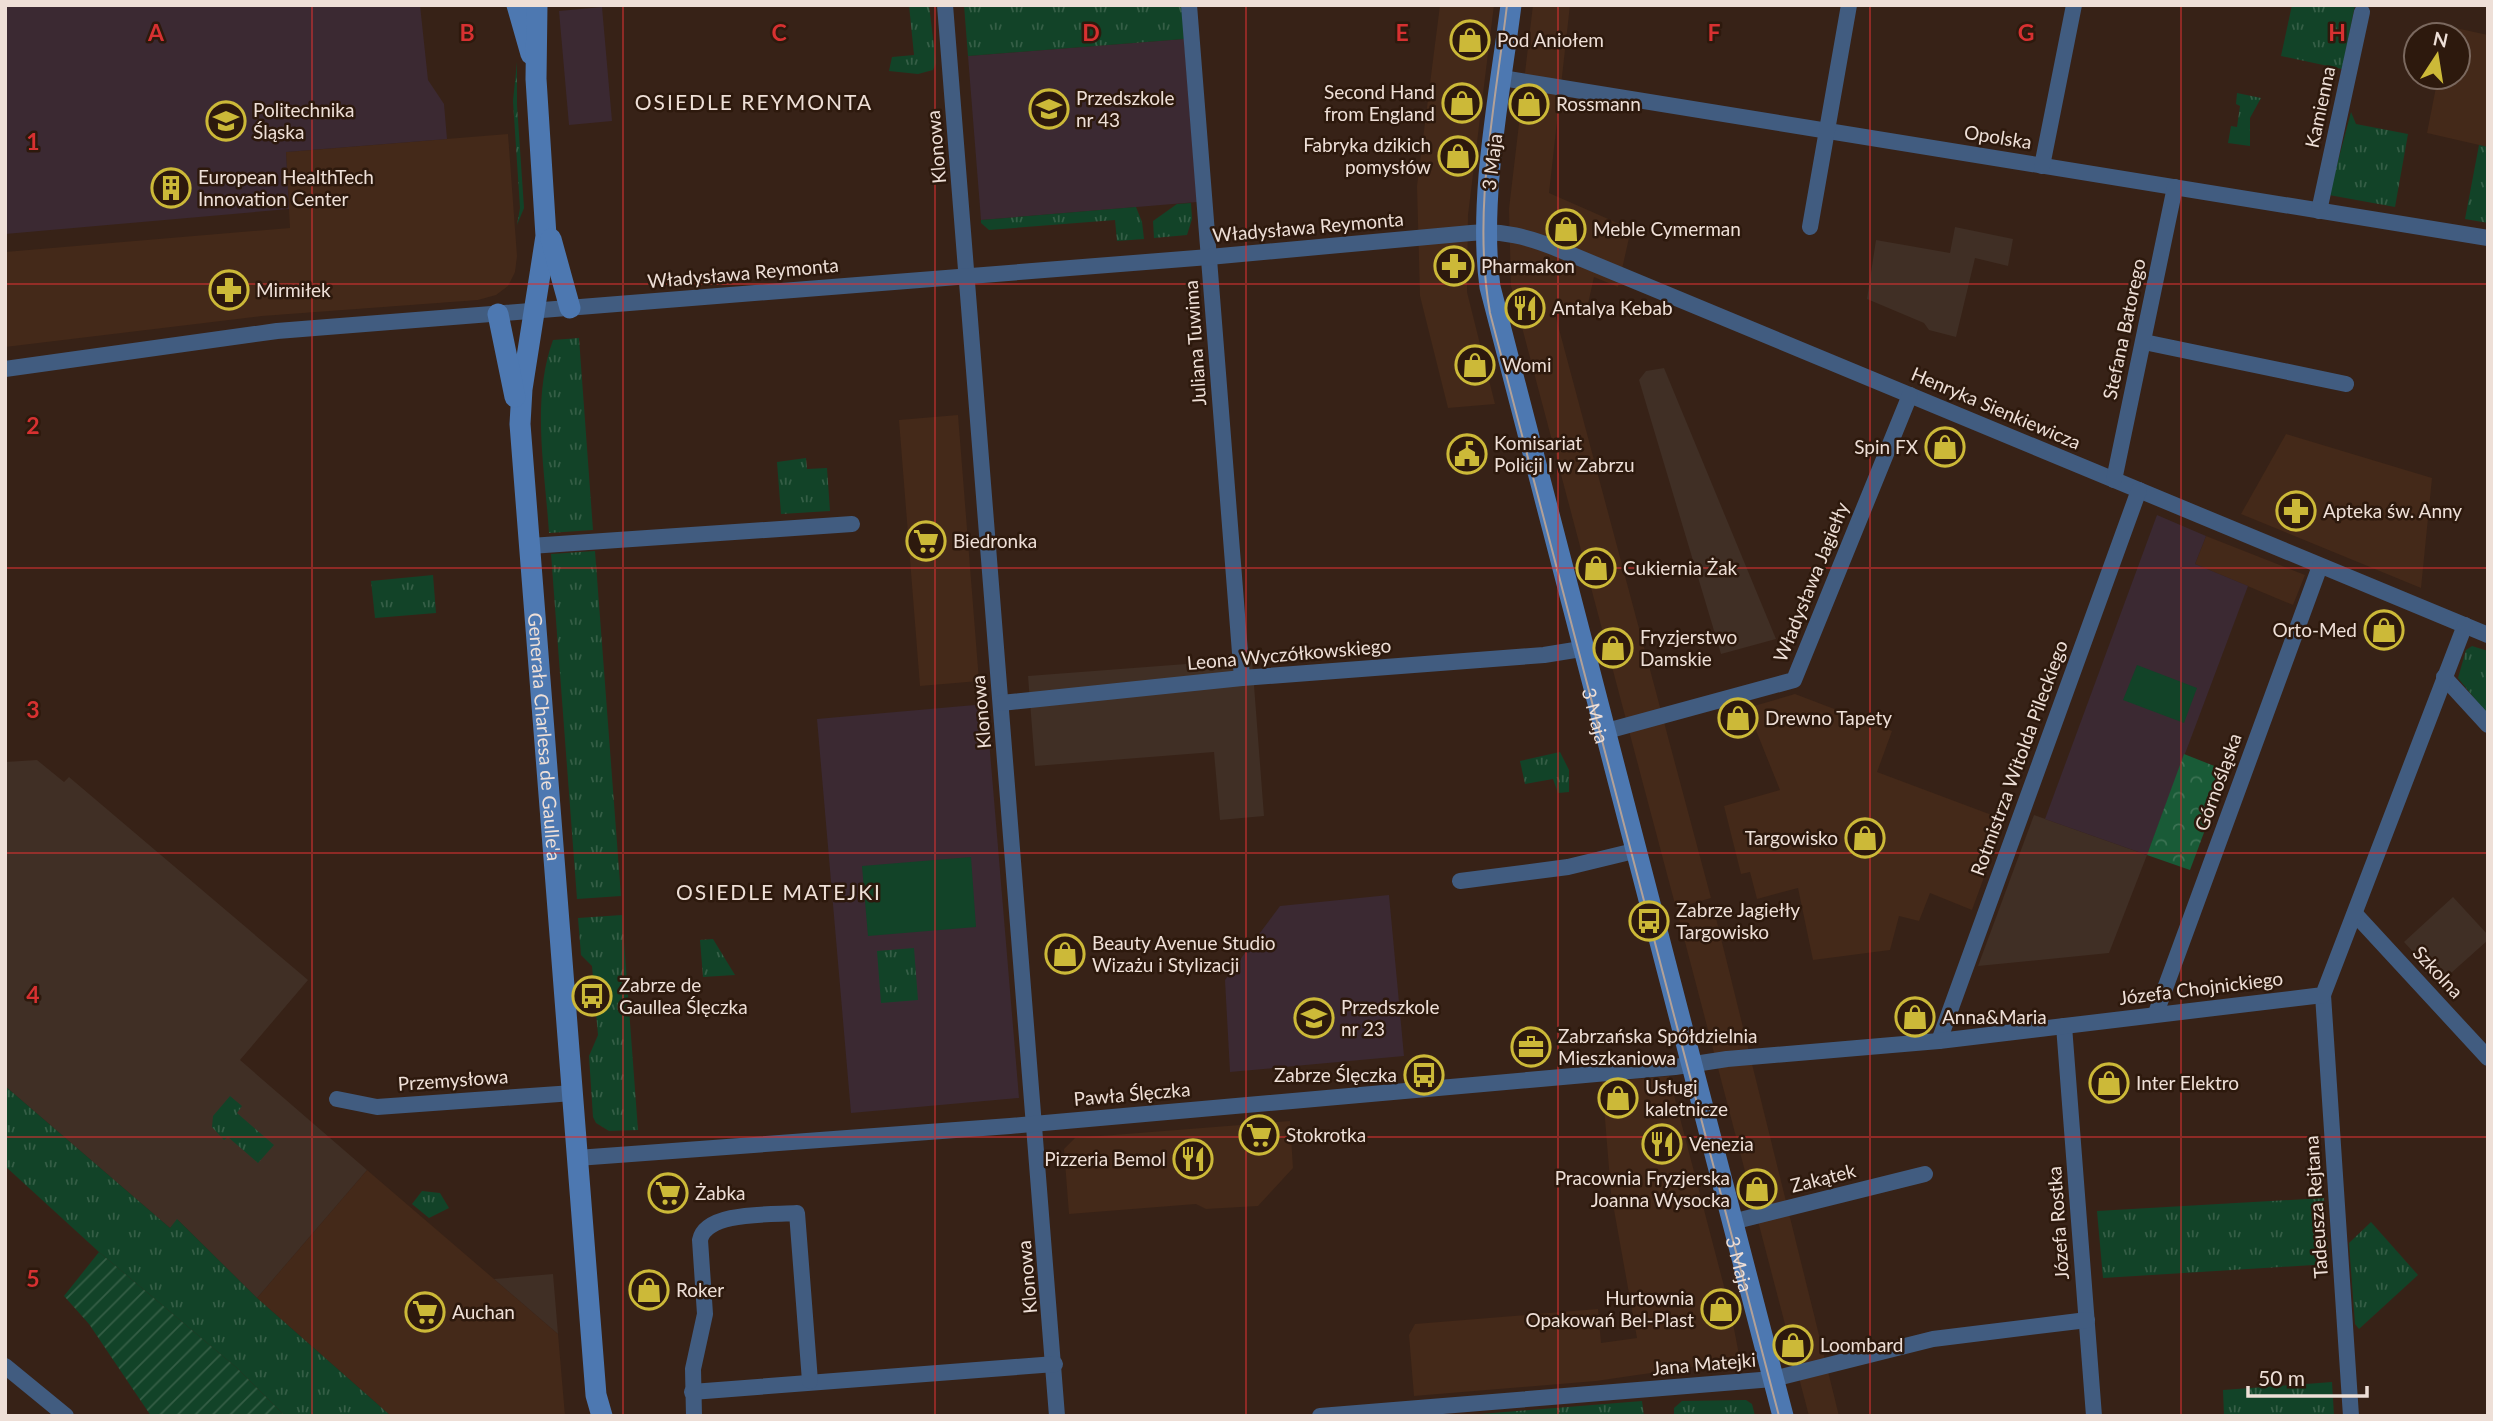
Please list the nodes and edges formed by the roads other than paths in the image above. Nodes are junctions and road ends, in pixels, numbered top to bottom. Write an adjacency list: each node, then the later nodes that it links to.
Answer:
1 (517, 5): 10 (main road, Generała Charlesa de Gaulle'a)
2 (537, 5): 10 (main road, Generała Charlesa de Gaulle'a)
3 (945, 5): 20 (street, Klonowa)
4 (1189, 5): 19 (street, Juliana Tuwima)
5 (1511, 5): 9 (main road, 3 Maja)
6 (1849, 5): 11 (street)
7 (2074, 5): 12 (street)
8 (2362, 12): 14 (street, Kamienna)
9 (1502, 78): 11 (street, Opolska); 17 (main road, 3 Maja)
10 (536, 79): 15 (main road, Generała Charlesa de Gaulle'a)
11 (1826, 130): 12 (street, Opolska); 16 (street)
12 (2042, 166): 13 (street, Opolska)
13 (2175, 187): 14 (street, Opolska); 24 (street, Stefana Batorego)
14 (2319, 211): 18 (street, Opolska)
15 (546, 224): 21 (main road); 22 (main road, Generała Charlesa de Gaulle'a)
16 (1810, 227)
17 (1486, 232): 19 (street, Władysława Reymonta); 27 (street, Henryka Sienkiewicza); 36 (main road, 3 Maja)
18 (2488, 238)
19 (1209, 257): 20 (street, Władysława Reymonta); 38 (street, Juliana Tuwima)
20 (968, 275): 21 (street, Władysława Reymonta); 39 (street, Klonowa)
21 (570, 308): 22 (street, Władysława Reymonta)
22 (535, 311): 23 (street, Władysława Reymonta); 28 (main road, Generała Charlesa de Gaulle'a)
23 (498, 313): 25 (street, Władysława Reymonta); 28 (main road)
24 (2144, 342): 26 (street); 29 (street, Stefana Batorego)
25 (5, 369)
26 (2346, 384)
27 (1910, 395): 29 (street, Henryka Sienkiewicza); 41 (street, Władysława Jagiełły)
28 (520, 424): 32 (main road, Generała Charlesa de Gaulle'a)
29 (2114, 480): 30 (street, Henryka Sienkiewicza)
30 (2139, 490): 33 (street, Henryka Sienkiewicza); 48 (street, Rotmistrza Witolda Pileckiego)
31 (852, 524): 32 (street)
32 (530, 546): 51 (main road, Generała Charlesa de Gaulle'a)
33 (2320, 566): 34 (street, Henryka Sienkiewicza); 46 (street, Górnośląska)
34 (2465, 625): 35 (street, Henryka Sienkiewicza); 37 (street)
35 (2488, 635)
36 (1581, 649): 38 (street, Leona Wyczółkowskiego); 41 (main road, 3 Maja)
37 (2444, 677): 40 (street); 44 (street)
38 (1242, 678): 39 (street, Leona Wyczółkowskiego)
39 (1001, 703): 53 (street, Klonowa)
40 (2488, 725)
41 (1603, 732): 42 (main road, 3 Maja)
42 (1634, 851): 43 (street); 50 (main road, 3 Maja)
43 (1460, 881)
44 (2356, 915): 45 (street); 49 (street, Szkolna)
45 (2323, 995): 46 (street, Józefa Chojnickiego); 72 (street, Tadeusza Rejtana)
46 (2156, 1013): 47 (street, Józefa Chojnickiego)
47 (2064, 1026): 48 (street, Józefa Chojnickiego); 57 (street, Józefa Rostka)
48 (1939, 1041): 50 (street, Józefa Chojnickiego)
49 (2488, 1058)
50 (1690, 1065): 53 (street, Pawła Ślęczka); 56 (main road, 3 Maja)
51 (572, 1093): 52 (street, Przemysłowa); 54 (main road, Generała Charlesa de Gaulle'a)
52 (337, 1099)
53 (1036, 1124): 54 (street, Pawła Ślęczka); 58 (street, Klonowa)
54 (577, 1158): 63 (main road, Generała Charlesa de Gaulle'a)
55 (1925, 1174): 56 (street, Zakątek)
56 (1732, 1222): 60 (main road, 3 Maja)
57 (2087, 1321): 60 (street, Jana Matejki); 71 (street, Józefa Rostka)
58 (1055, 1364): 61 (street); 68 (street, Klonowa)
59 (5, 1366): 64 (street)
60 (1773, 1380): 69 (street, Jana Matejki); 70 (main road, 3 Maja)
61 (810, 1381): 62 (street); 62 (street)
62 (692, 1392): 67 (street)
63 (596, 1395): 65 (main road, Generała Charlesa de Gaulle'a); 66 (main road, Generała Charlesa de Gaulle'a)
64 (66, 1416)
65 (591, 1416)
66 (602, 1416)
67 (694, 1416)
68 (1057, 1416)
69 (1320, 1416)
70 (1783, 1416)
71 (2094, 1416)
72 (2351, 1416)

